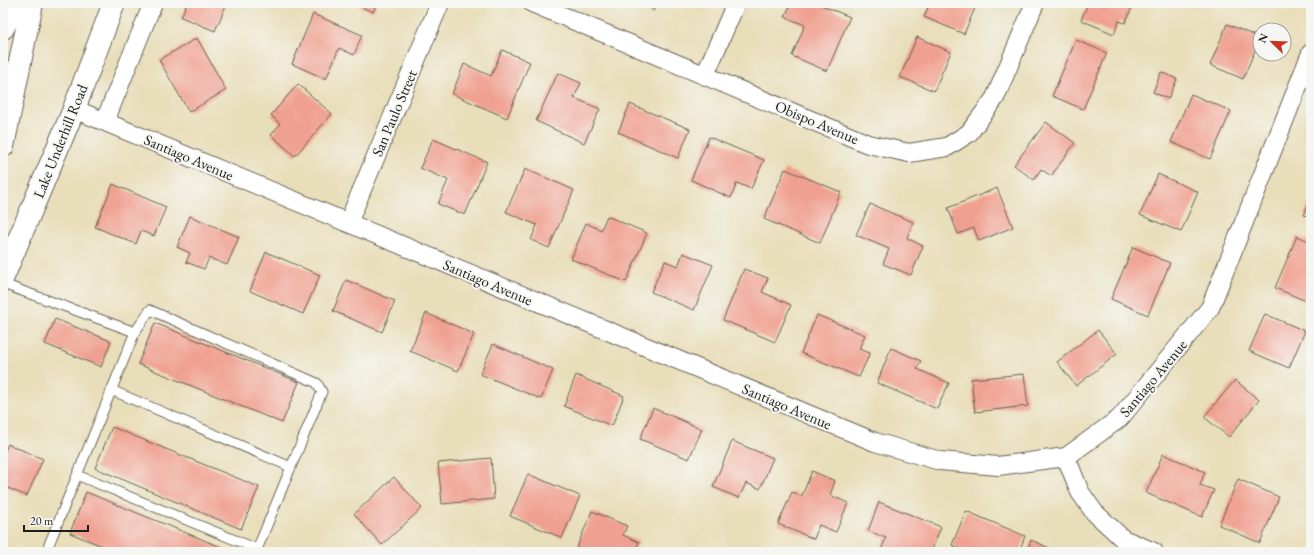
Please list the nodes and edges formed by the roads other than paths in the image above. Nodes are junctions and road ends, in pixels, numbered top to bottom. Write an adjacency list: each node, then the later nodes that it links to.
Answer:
1 (16, 3): 9 (main road)
2 (32, 3): 14 (main road)
3 (114, 3): 12 (main road, Lake Underhill Road)
4 (153, 3): 13 (street)
5 (440, 3): 15 (street, San Paulo Street)
6 (532, 3): 11 (street, Obispo Avenue)
7 (736, 3): 11 (street)
8 (1035, 3): 11 (street, Obispo Avenue)
9 (3, 28)
10 (1311, 53): 20 (street, Santiago Avenue)
11 (705, 75)
12 (74, 109): 13 (street, Santiago Avenue); 16 (main road, Lake Underhill Road)
13 (105, 121): 15 (street, Santiago Avenue)
14 (4, 142)
15 (348, 224): 20 (street, Santiago Avenue)
16 (3, 278)
17 (3, 284): 18 (lane)
18 (135, 332): 19 (lane); 21 (lane)
19 (111, 390): 21 (lane); 22 (lane)
20 (1066, 456): 25 (street)
21 (291, 467): 23 (lane)
22 (77, 475): 23 (lane); 24 (lane)
23 (256, 550)
24 (46, 552)
25 (1154, 552)

